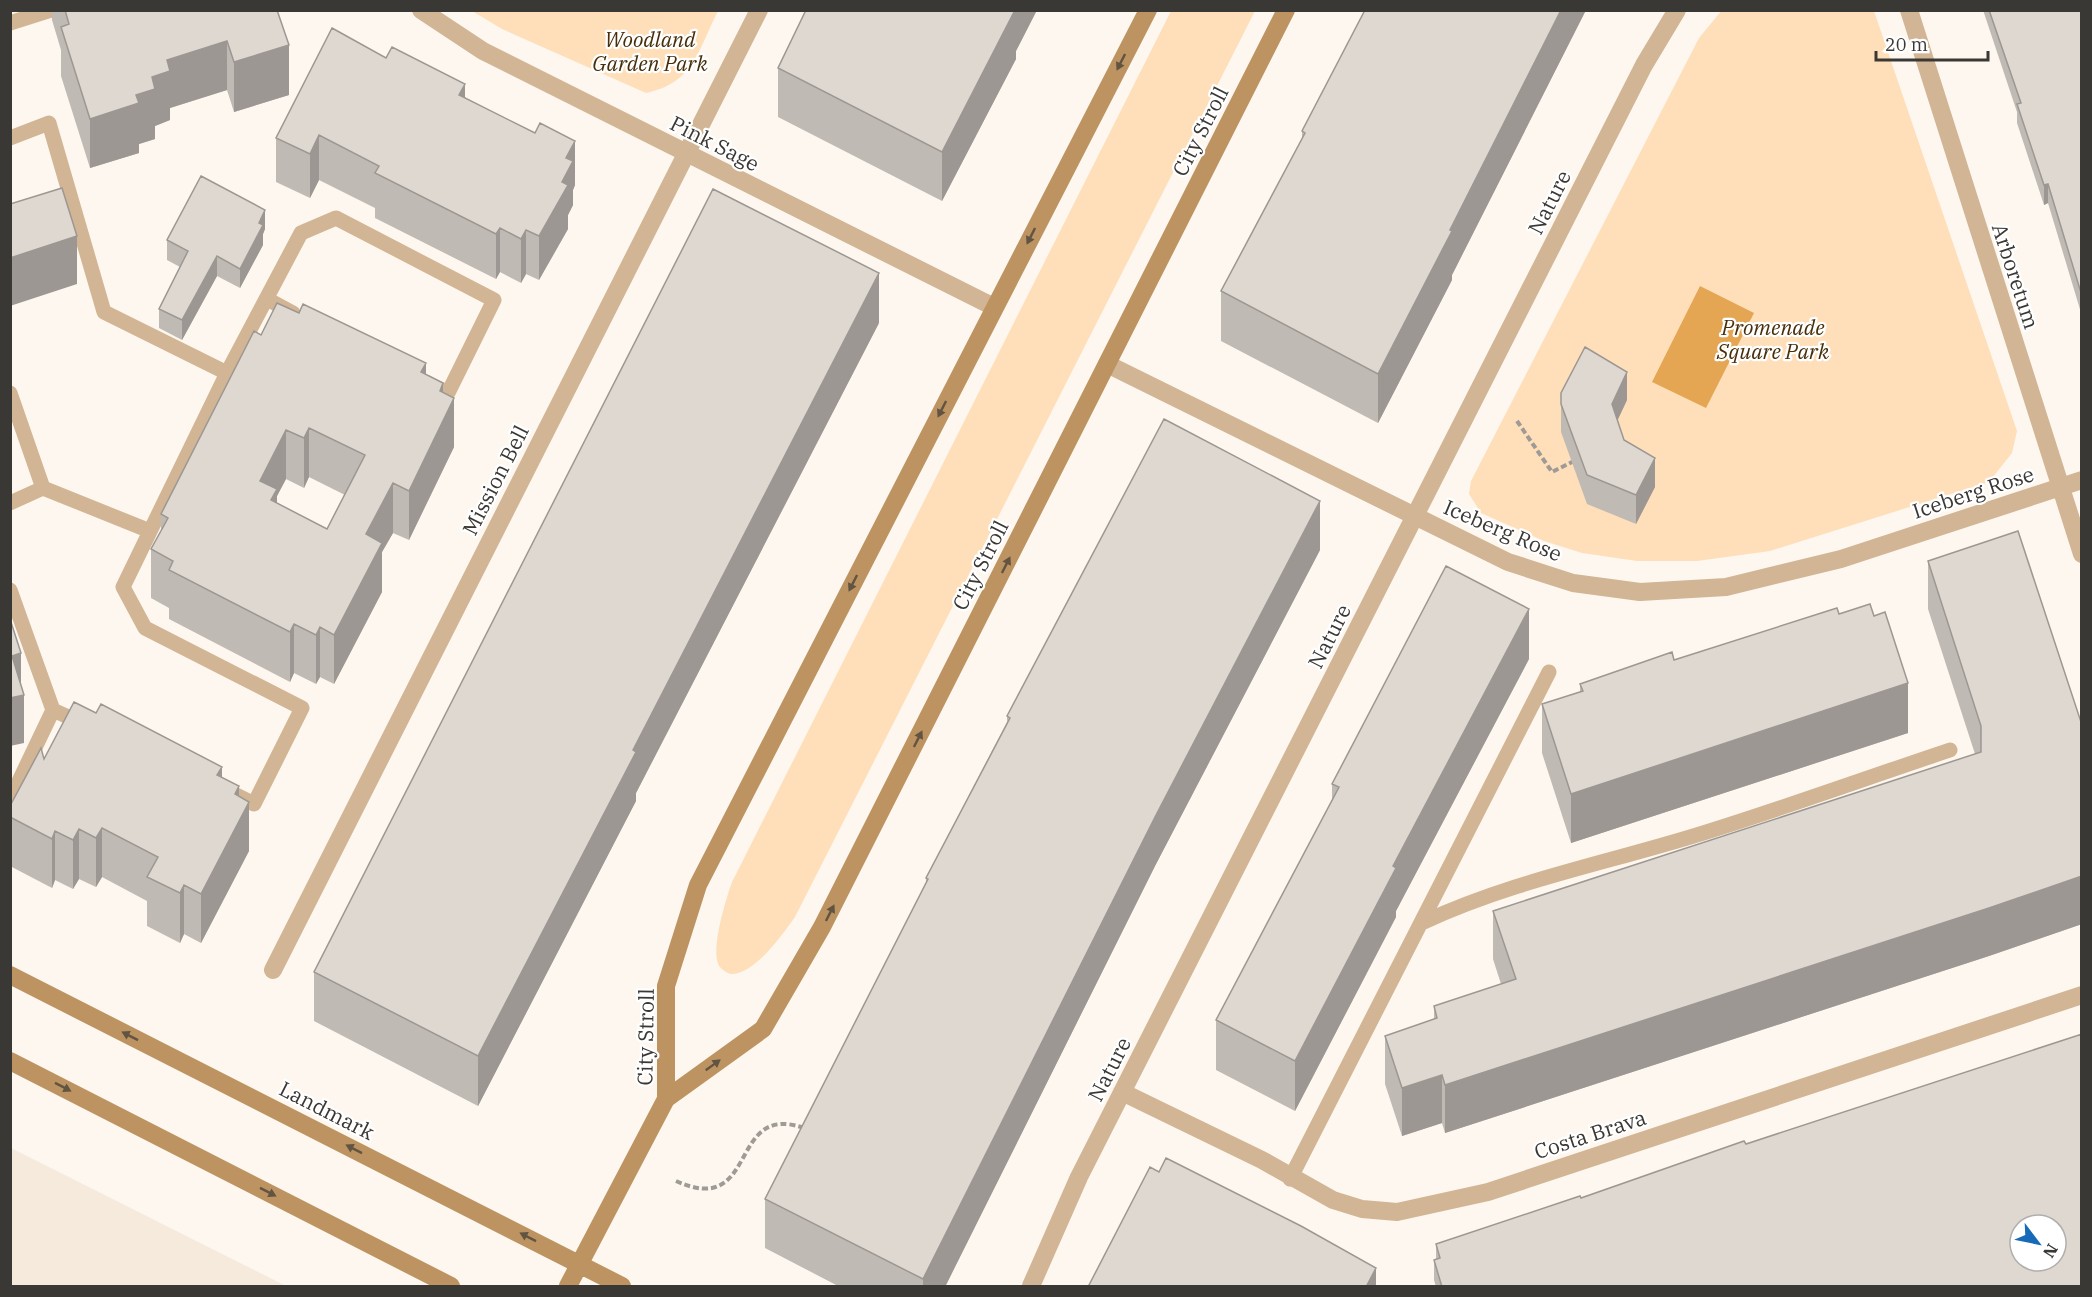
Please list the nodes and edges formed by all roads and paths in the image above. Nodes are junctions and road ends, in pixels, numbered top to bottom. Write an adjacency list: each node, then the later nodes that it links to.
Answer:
1 (51, 10): 8 (lane)
2 (421, 10): 10 (street, Pink Sage)
3 (759, 10): 10 (street, Mission Bell)
4 (1148, 10): 12 (street, City Stroll, one-way to 12)
5 (1286, 10): 14 (street, City Stroll)
6 (1677, 10): 24 (street, Nature)
7 (1909, 10): 21 (street, Arboretum)
8 (10, 23)
9 (10, 138): 16 (lane)
10 (686, 153): 12 (street, Pink Sage); 35 (street, Mission Bell)
11 (267, 299): 13 (lane); 15 (lane); 16 (lane)
12 (994, 307): 40 (street, City Stroll, one-way to 40)
13 (307, 320)
14 (1107, 364): 24 (street, Iceberg Rose); 40 (street, City Stroll, one-way to 14)
15 (408, 372)
16 (227, 373): 25 (lane)
17 (10, 393): 22 (lane)
18 (1517, 421): 19 (path)
19 (1574, 460)
20 (2082, 480): 21 (street, Iceberg Rose)
21 (2060, 487): 24 (street, Iceberg Rose); 26 (street, Arboretum)
22 (43, 488): 23 (lane); 25 (lane)
23 (10, 503)
24 (1415, 518): 39 (street, Nature)
25 (150, 531): 32 (lane)
26 (2082, 554)
27 (10, 590): 29 (lane)
28 (1549, 672): 34 (lane)
29 (53, 710): 30 (lane); 33 (lane)
30 (96, 729)
31 (1950, 750): 34 (lane)
32 (212, 784)
33 (10, 800)
34 (1424, 922): 42 (lane)
35 (273, 970)
36 (10, 975): 44 (street, Landmark, one-way to 36)
37 (2082, 995): 42 (street, Costa Brava)
38 (10, 1061): 45 (street, one-way to 45)
39 (1122, 1092): 42 (street, Costa Brava); 48 (street, Nature)
40 (666, 1099): 44 (street, City Stroll)
41 (810, 1118): 43 (path)
42 (1290, 1179)
43 (676, 1181)
44 (580, 1264): 46 (street, City Stroll); 47 (street, Landmark)
45 (450, 1287)
46 (568, 1287)
47 (622, 1287)
48 (1031, 1287)

